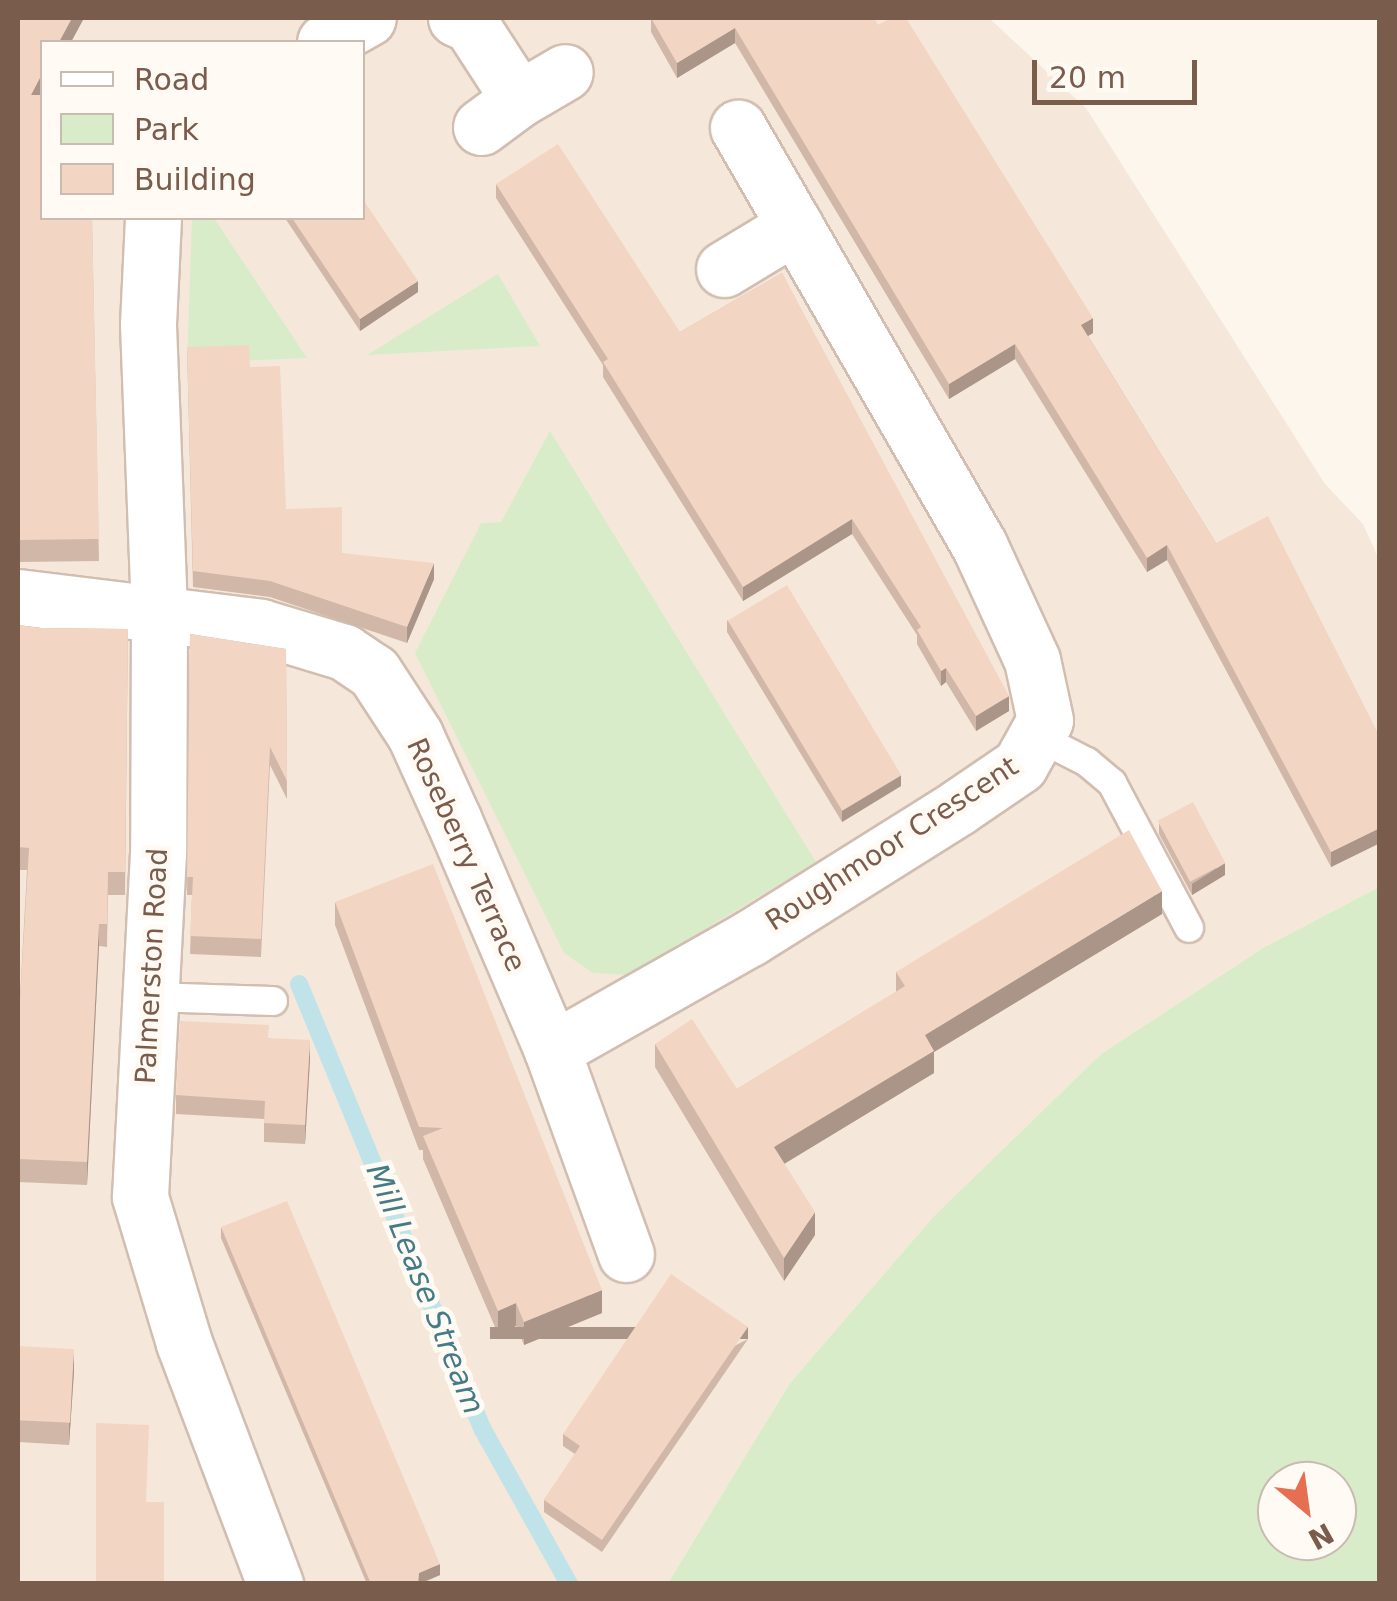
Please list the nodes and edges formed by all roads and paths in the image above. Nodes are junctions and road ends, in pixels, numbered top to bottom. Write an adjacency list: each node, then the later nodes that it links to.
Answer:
1 (368, 18): 3 (street)
2 (456, 18): 4 (street)
3 (329, 40)
4 (522, 99)
5 (738, 127): 7 (street, Roughmoor Crescent)
6 (153, 220): 10 (street, Palmerston Road)
7 (795, 226): 8 (street); 11 (street, Roughmoor Crescent)
8 (724, 268)
9 (18, 597): 10 (street, Roseberry Terrace)
10 (159, 616): 13 (street, Palmerston Road); 15 (street, Roseberry Terrace)
11 (1040, 738): 12 (lane); 15 (street, Roughmoor Crescent)
12 (1189, 928)
13 (150, 997): 14 (lane); 17 (street, Palmerston Road)
14 (273, 1001)
15 (552, 1050): 16 (street, Roseberry Terrace)
16 (626, 1254)
17 (275, 1584)

